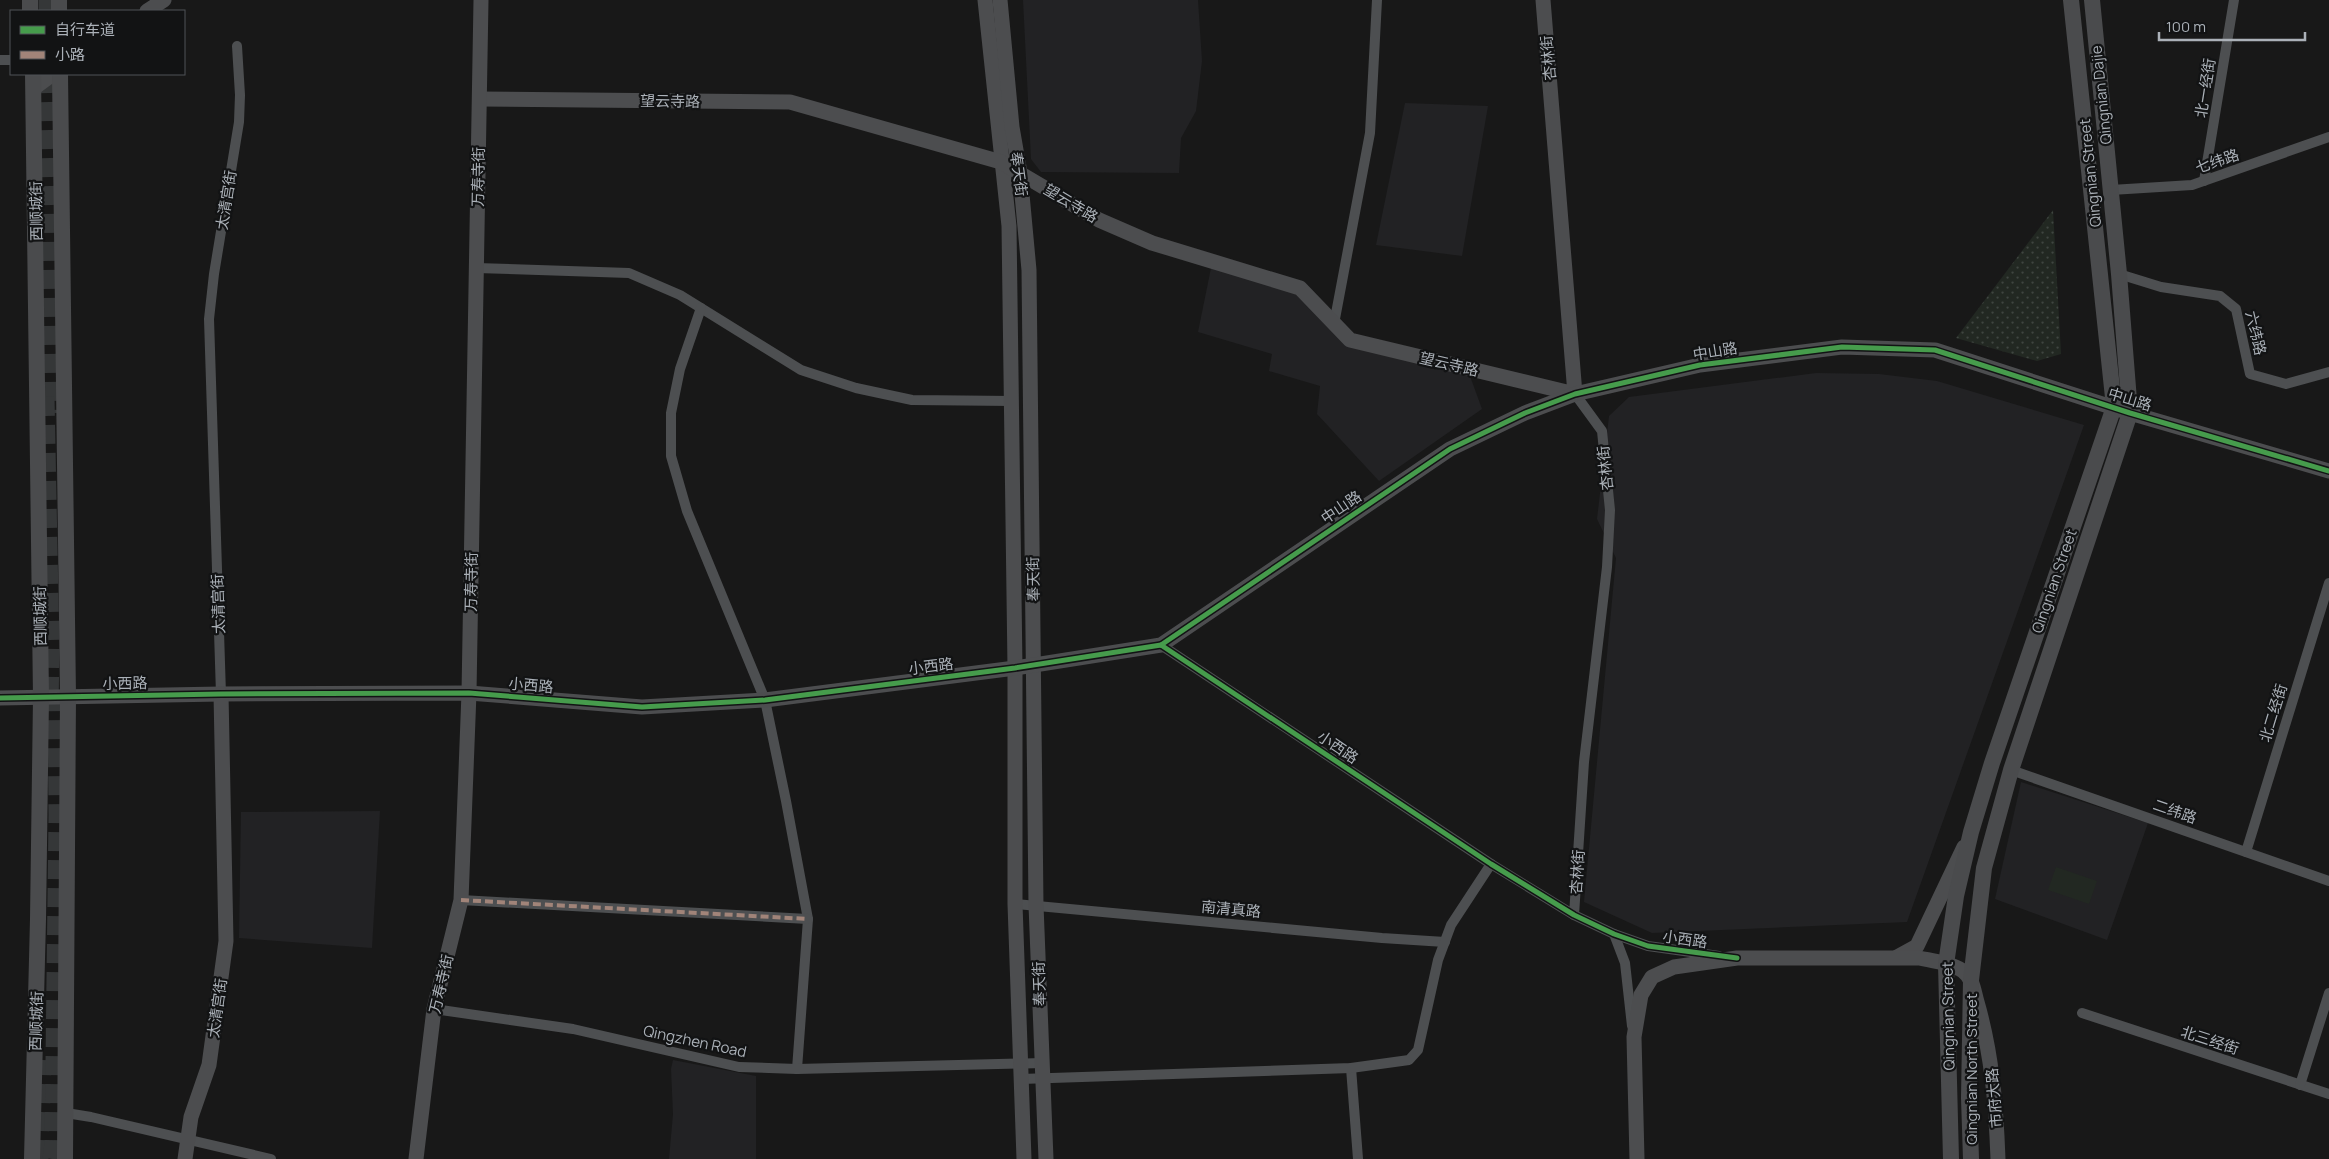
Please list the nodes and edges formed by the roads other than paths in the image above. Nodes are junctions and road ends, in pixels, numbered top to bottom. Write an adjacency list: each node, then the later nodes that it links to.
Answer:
1 (164, 0): 10 (street)
2 (481, 0): 15 (street, 万寿寺街)
3 (985, 0): 17 (street, 奉天街)
4 (1000, 0): 18 (street, 奉天街)
5 (1376, 0): 24 (street)
6 (1543, 0): 26 (street, 杏林街)
7 (2071, 0): 28 (main road, Qingnian Street)
8 (2092, 0): 20 (main road, Qingnian Dajie)
9 (2234, 0): 19 (street, 北一经街)
10 (149, 10)
11 (237, 46): 36 (street, 太清宫街)
12 (50, 75): 14 (street)
13 (60, 75): 37 (main road, 西顺城街)
14 (34, 81): 38 (main road, 西顺城街)
15 (480, 99): 17 (street, 望云寺路); 21 (street, 万寿寺街)
16 (2329, 137): 19 (street, 七纬路)
17 (1001, 162): 18 (street, 望云寺路); 27 (street, 奉天街)
18 (1020, 173): 24 (street, 望云寺路); 33 (street, 奉天街)
19 (2204, 181): 20 (street, 七纬路)
20 (2110, 190): 22 (main road, Qingnian Street)
21 (476, 268): 23 (street); 35 (street, 万寿寺街)
22 (2119, 274): 25 (street, 六纬路); 29 (main road, Qingnian Street)
23 (701, 308): 27 (street); 40 (street)
24 (1334, 324): 26 (street, 望云寺路)
25 (2329, 372)
26 (1575, 394): 28 (street, 中山路); 32 (street, 中山路); 49 (street, 杏林街)
27 (1013, 401): 34 (street, 奉天街)
28 (2114, 407): 29 (street, 中山路); 42 (main road, Qingnian Street)
29 (2130, 412): 30 (street, 中山路); 41 (main road, Qingnian Street)
30 (2329, 471)
31 (2329, 583): 43 (street, 北二经街)
32 (1161, 645): 33 (street, 小西路); 44 (street, 小西路)
33 (1034, 665): 34 (street, 小西路); 48 (street, 奉天街)
34 (1015, 668): 40 (street, 小西路); 47 (street, 奉天街)
35 (469, 693): 36 (street, 小西路); 40 (street, 小西路); 46 (street, 万寿寺街)
36 (221, 694): 37 (street, 小西路); 69 (street, 太清宫街)
37 (68, 696): 38 (street, 小西路); 68 (main road, 西顺城街)
38 (41, 697): 39 (street, 小西路); 70 (main road, 西顺城街)
39 (0, 698)
40 (765, 700): 50 (street)
41 (2011, 770): 43 (street, 二纬路); 56 (main road, Qingnian Street)
42 (1971, 832): 54 (street); 55 (main road, Qingnian Street)
43 (2246, 852): 45 (street, 二纬路)
44 (1491, 864): 49 (street, 小西路); 52 (street)
45 (2329, 880)
46 (461, 900): 50 (street); 58 (street, 万寿寺街)
47 (1015, 904): 48 (street, 南清真路); 64 (street, 奉天街)
48 (1036, 905): 52 (street, 南清真路); 61 (street, 奉天街)
49 (1574, 915): 51 (street, 小西路)
50 (808, 919): 63 (street)
51 (1614, 934): 53 (street, 小西路); 60 (street)
52 (1445, 942): 62 (street)
53 (1737, 958): 54 (street); 60 (street)
54 (1894, 958): 55 (street)
55 (1946, 964): 56 (street); 79 (main road, Qingnian Street)
56 (1971, 980): 80 (main road, Qingnian North Street); 81 (street, 市府大路)
57 (2329, 993): 66 (street)
58 (434, 1009): 63 (street, Qingzhen Road); 74 (street, 万寿寺街)
59 (2082, 1013): 66 (street, 北三经街)
60 (1634, 1037): 78 (street)
61 (1042, 1063): 64 (street, Qingzhen Road); 65 (street, 奉天街)
62 (1351, 1068): 65 (street); 77 (street)
63 (797, 1069): 64 (street, Qingzhen Road)
64 (1021, 1072): 65 (street); 75 (street, 奉天街)
65 (1043, 1079): 76 (street, 奉天街)
66 (2300, 1085): 67 (street, 北三经街)
67 (2329, 1094)
68 (66, 1113): 69 (street); 71 (main road, 西顺城街)
69 (188, 1140): 72 (street, 太清宫街); 73 (street)
70 (32, 1159)
71 (65, 1159)
72 (185, 1159)
73 (270, 1159)
74 (416, 1159)
75 (1024, 1159)
76 (1046, 1159)
77 (1358, 1159)
78 (1637, 1159)
79 (1951, 1159)
80 (1971, 1159)
81 (1998, 1159)

